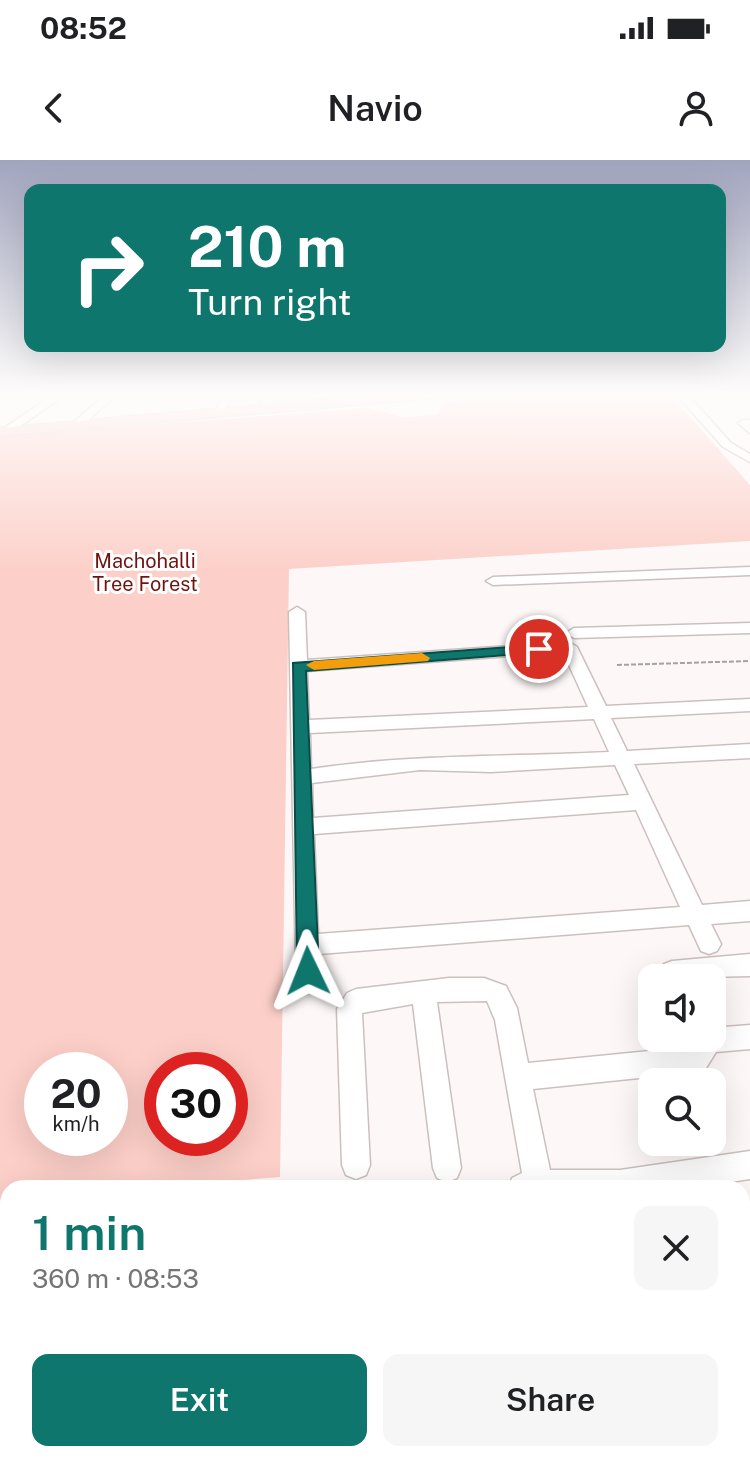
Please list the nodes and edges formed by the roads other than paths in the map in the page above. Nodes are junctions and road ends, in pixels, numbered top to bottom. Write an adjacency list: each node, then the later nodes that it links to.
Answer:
1 (734, 455): 2 (street)
2 (750, 474)
3 (750, 571): 4 (street)
4 (493, 581)
5 (297, 612): 8 (street)
6 (750, 628): 7 (street)
7 (574, 633)
8 (299, 666): 10 (street); 11 (street)
9 (750, 705): 10 (street)
10 (600, 713): 11 (street); 13 (street)
11 (300, 727): 14 (street)
12 (750, 751): 13 (street)
13 (621, 757): 14 (street); 15 (street)
14 (302, 778): 16 (street)
15 (642, 802): 16 (street); 18 (street)
16 (303, 827): 20 (street)
17 (750, 911): 18 (street)
18 (694, 912): 19 (street); 20 (street)
19 (709, 944)
20 (307, 945): 23 (street)
21 (750, 965): 22 (street)
22 (726, 967)
23 (308, 971)
24 (424, 993): 28 (street); 29 (street); 31 (street)
25 (750, 1037): 26 (street)
26 (726, 1038)
27 (703, 1052): 28 (street)
28 (519, 1077): 32 (street)
29 (356, 1165)
30 (750, 1165): 33 (street)
31 (447, 1168)
32 (529, 1180)
33 (668, 1180)

